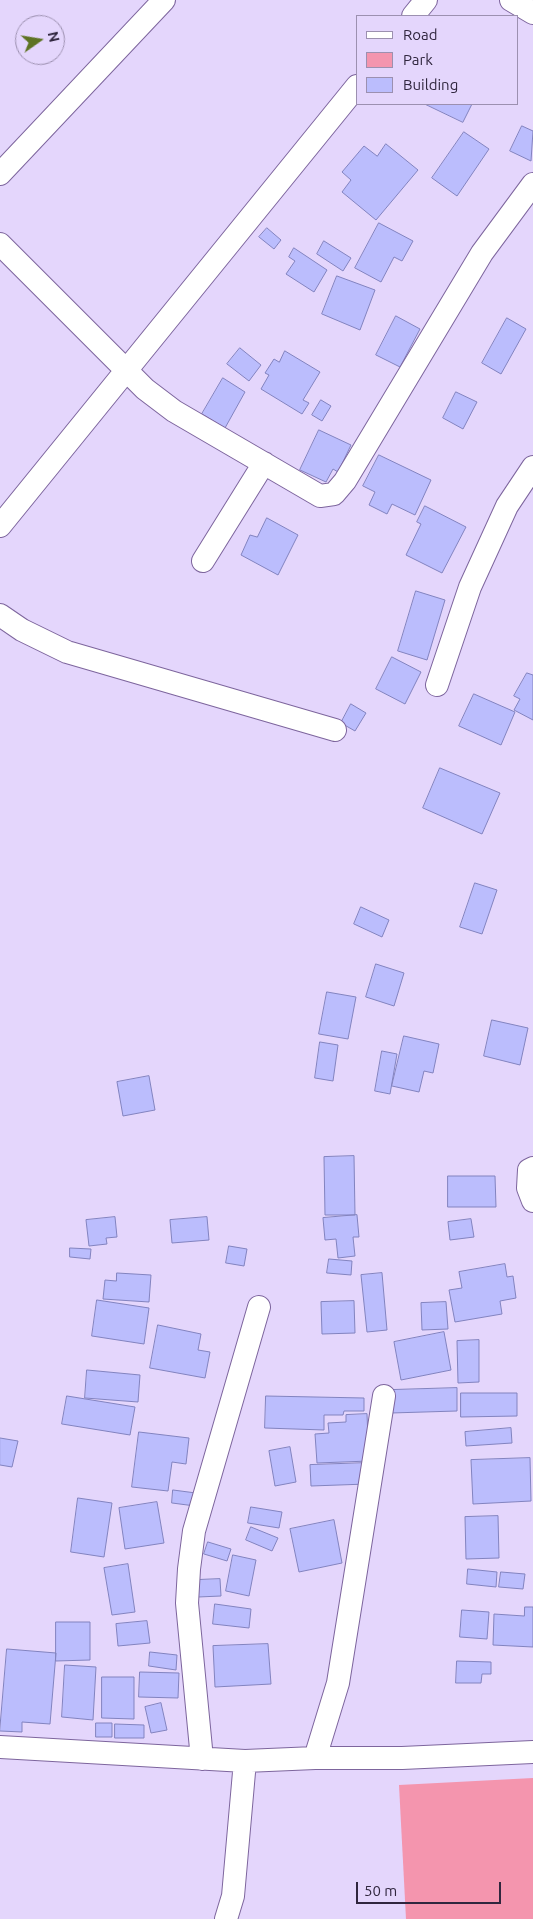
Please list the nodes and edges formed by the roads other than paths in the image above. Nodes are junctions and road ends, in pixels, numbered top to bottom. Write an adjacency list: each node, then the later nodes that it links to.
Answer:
1 (164, 0): 7 (street)
2 (426, 0): 5 (street)
3 (511, 0): 4 (street)
4 (533, 13)
5 (414, 15)
6 (356, 87): 10 (street)
7 (0, 174)
8 (533, 184): 11 (street)
9 (0, 244): 10 (street)
10 (126, 369): 11 (street); 13 (street)
11 (264, 463): 14 (street)
12 (533, 467): 16 (street)
13 (0, 526)
14 (203, 561)
15 (0, 615): 17 (street)
16 (437, 685)
17 (335, 730)
18 (533, 1168): 19 (street)
19 (533, 1201)
20 (259, 1307): 25 (street)
21 (384, 1396): 24 (street)
22 (0, 1747): 25 (street)
23 (533, 1752): 24 (street)
24 (315, 1758): 26 (street)
25 (202, 1759): 26 (street)
26 (245, 1761): 27 (street)
27 (226, 1919)

